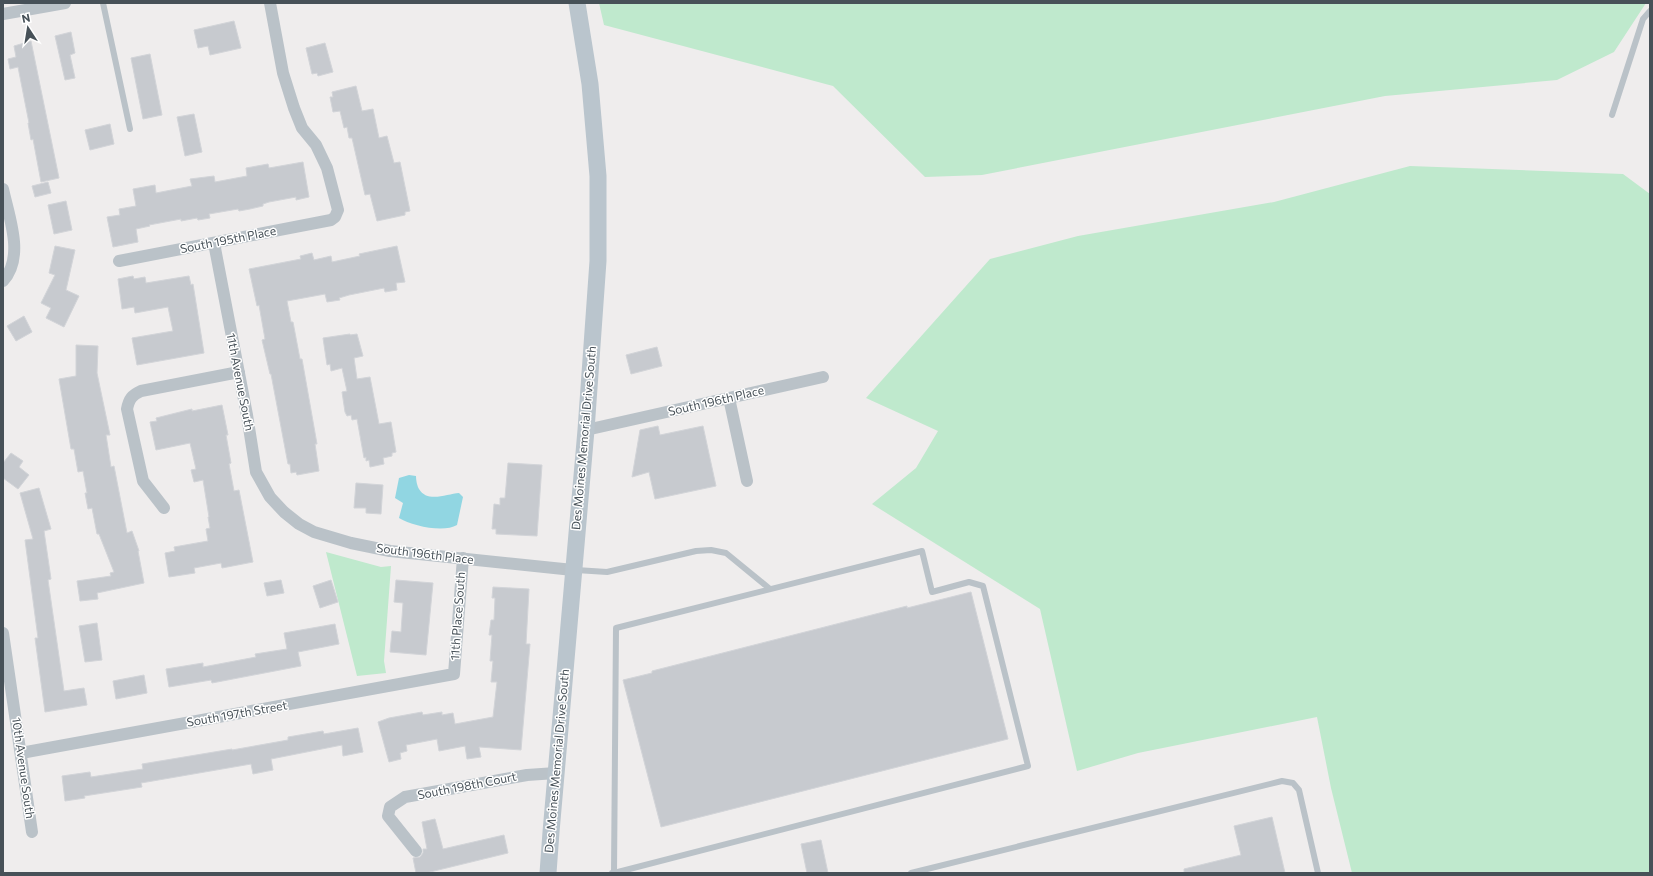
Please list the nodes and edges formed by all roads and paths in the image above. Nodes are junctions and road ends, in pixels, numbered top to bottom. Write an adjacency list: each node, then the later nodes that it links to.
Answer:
1 (65, 3): 5 (street)
2 (103, 3): 9 (lane)
3 (270, 3): 11 (street, South 195th Place)
4 (576, 3): 17 (main road, Des Moines Memorial Drive South)
5 (35, 6): 7 (street)
6 (1650, 11): 8 (lane)
7 (3, 14)
8 (1612, 115)
9 (130, 129)
10 (3, 189): 13 (street)
11 (214, 243): 12 (street, South 195th Place); 14 (street, 11th Avenue South)
12 (119, 261)
13 (6, 277)
14 (239, 372): 19 (street); 20 (street, 11th Avenue South)
15 (823, 377): 16 (street, South 196th Place)
16 (729, 398): 17 (street, South 196th Place); 18 (street)
17 (586, 430): 22 (main road, Des Moines Memorial Drive South)
18 (747, 481)
19 (164, 508)
20 (284, 512): 21 (street, South 196th Place)
21 (463, 558): 22 (street, South 196th Place); 25 (street, 11th Place South)
22 (573, 570): 23 (lane); 27 (main road, Des Moines Memorial Drive South)
23 (770, 589): 31 (lane); 31 (lane)
24 (3, 633): 26 (street, 10th Avenue South)
25 (454, 674): 26 (street, South 197th Street)
26 (21, 753): 28 (street, 10th Avenue South)
27 (556, 773): 29 (street, South 198th Court); 30 (main road, Des Moines Memorial Drive South)
28 (32, 832)
29 (416, 850)
30 (548, 873)
31 (613, 873)
32 (911, 873): 33 (lane)
33 (1318, 873)

